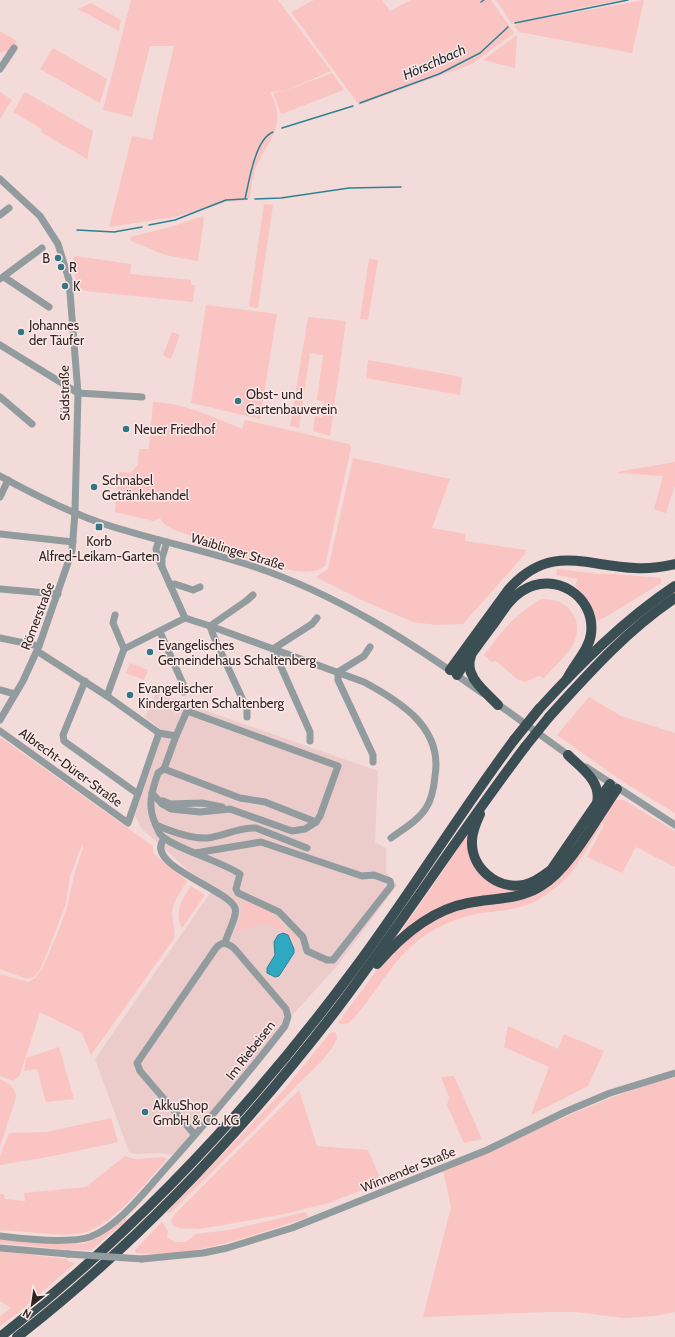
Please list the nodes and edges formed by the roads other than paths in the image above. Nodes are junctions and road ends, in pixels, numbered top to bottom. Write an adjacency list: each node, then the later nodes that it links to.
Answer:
1 (14, 48): 2 (street)
2 (0, 69)
3 (0, 179): 10 (street, Südstraße)
4 (9, 208): 5 (street)
5 (0, 215)
6 (42, 248): 7 (street)
7 (2, 278): 8 (street)
8 (48, 307)
9 (0, 345): 10 (street)
10 (78, 393): 12 (street); 17 (street, Südstraße)
11 (0, 397): 13 (street)
12 (142, 397)
13 (32, 424)
14 (0, 476): 15 (street, Waiblinger Straße)
15 (8, 480): 16 (street); 17 (street, Waiblinger Straße)
16 (0, 497)
17 (75, 512): 19 (street, Waiblinger Straße); 20 (street, Römerstraße)
18 (0, 534): 20 (street)
19 (159, 540): 21 (street, Waiblinger Straße); 23 (street)
20 (73, 542): 28 (street, Römerstraße)
21 (167, 542): 23 (street); 43 (street, Waiblinger Straße)
22 (675, 564): 43 (highway)
23 (162, 569): 24 (street)
24 (170, 585): 26 (street); 32 (street)
25 (675, 586): 44 (highway)
26 (200, 587)
27 (0, 589): 28 (street)
28 (58, 594): 39 (street, Römerstraße)
29 (253, 595): 34 (street)
30 (675, 598): 63 (highway, bridge)
31 (115, 615): 38 (street)
32 (185, 618): 34 (street); 35 (street)
33 (316, 618): 40 (street)
34 (210, 626): 40 (street); 51 (street)
35 (160, 632): 38 (street); 47 (street)
36 (0, 638): 39 (street)
37 (370, 647): 42 (street)
38 (124, 648): 49 (street)
39 (38, 649): 45 (street); 48 (street, Römerstraße)
40 (273, 650): 42 (street); 56 (street)
41 (472, 654): 43 (highway); 44 (highway); 50 (highway)
42 (338, 672): 58 (street); 69 (street)
43 (453, 672): 50 (street, Waiblinger Straße)
44 (567, 679): 78 (highway, bridge)
45 (85, 681): 49 (street); 61 (street)
46 (0, 690): 48 (street)
47 (184, 692)
48 (15, 694): 52 (street, Römerstraße)
49 (107, 696): 54 (street)
50 (498, 705): 57 (street, Waiblinger Straße)
51 (247, 717)
52 (0, 720)
53 (0, 731): 61 (street, Albrecht-Dürer-Straße)
54 (159, 733): 55 (street); 61 (street)
55 (176, 736): 59 (street); 65 (street)
56 (310, 741)
57 (568, 755): 60 (street, Waiblinger Straße); 64 (highway)
58 (373, 762)
59 (164, 769): 62 (street); 65 (street)
60 (614, 787): 64 (highway); 67 (street, Waiblinger Straße); 73 (highway)
61 (138, 794)
62 (154, 795): 65 (street); 66 (street)
63 (488, 797): 64 (highway); 73 (highway)
64 (597, 805)
65 (316, 822)
66 (156, 825): 68 (street); 70 (street)
67 (675, 825)
68 (164, 838): 71 (street); 72 (street)
69 (391, 838)
70 (307, 848)
71 (195, 853): 71 (street)
72 (226, 943): 75 (street); 75 (street, Im Riebeisen)
73 (365, 970): 79 (highway)
74 (675, 1073): 77 (street, Winnender Straße, bridge)
75 (195, 1135): 76 (street, Im Riebeisen)
76 (0, 1236)
77 (0, 1248)
78 (0, 1337)
79 (17, 1337)

